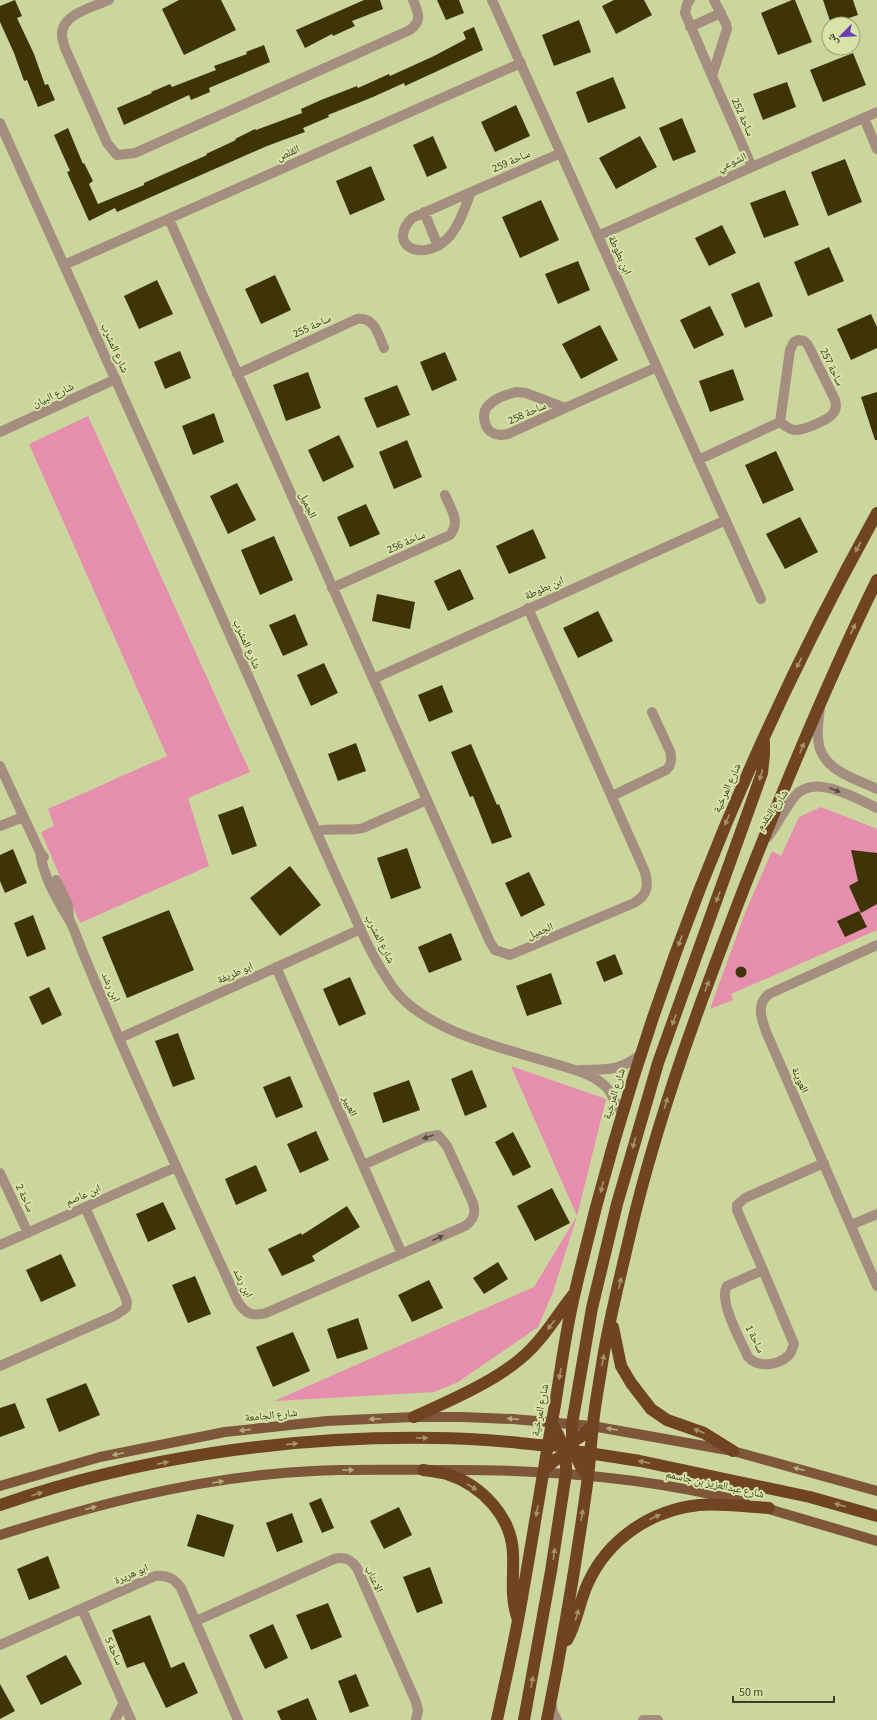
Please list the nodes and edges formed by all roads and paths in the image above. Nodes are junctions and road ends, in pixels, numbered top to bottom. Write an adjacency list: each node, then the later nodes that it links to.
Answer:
1 (109, 0): 2 (street)
2 (413, 0)
3 (492, 0): 8 (street, ابن بطوطة)
4 (690, 0): 7 (street, ساحة 252)
5 (714, 0): 6 (street)
6 (721, 13): 7 (street); 9 (street)
7 (690, 27): 9 (street, ساحة 252)
8 (521, 64): 14 (street, ابن بطوطة); 18 (street, القلص)
9 (712, 76): 15 (street, ساحة 252)
10 (877, 112): 11 (street, الشوعي)
11 (864, 118): 13 (street); 15 (street, الشوعي)
12 (0, 123): 21 (street, شارع المشرب)
13 (877, 149)
14 (561, 153): 16 (street, ساحة 259); 19 (street, ابن بطوطة)
15 (752, 167): 19 (street, الشوعي)
16 (471, 192): 17 (street, ساحة 259); 20 (street, ساحة 259)
17 (424, 212): 20 (street); 20 (street, ساحة 259)
18 (169, 219): 21 (street, القلص); 24 (street, الجميل)
19 (598, 236): 23 (street, ابن بطوطة)
20 (438, 246)
21 (64, 265): 25 (street, شارع المشرب)
22 (384, 348): 24 (street, ساحة 255)
23 (657, 367): 26 (street, ساحة 258); 29 (street, ابن بطوطة)
24 (237, 374): 34 (street, الجميل)
25 (116, 379): 28 (street, شارع البيان); 48 (street, شارع المشرب)
26 (565, 408): 26 (street, ساحة 258)
27 (780, 422): 27 (street, ساحة 257); 29 (street)
28 (0, 432)
29 (698, 460): 32 (street, ابن بطوطة)
30 (444, 495): 34 (street, ساحة 256)
31 (877, 513): 40 (highway, شارع المرخية, one-way to 40)
32 (726, 520): 35 (street, ابن بطوطة); 36 (street, ابن بطوطة)
33 (877, 580): 38 (highway, one-way to 33)
34 (332, 588): 37 (street, الجميل)
35 (761, 599)
36 (528, 608): 37 (street, ابن بطوطة); 43 (street, الجميل)
37 (373, 679): 44 (street, الجميل)
38 (820, 704): 42 (street); 49 (highway, one-way to 38)
39 (652, 712): 43 (street)
40 (764, 736): 54 (highway, شارع المرخية, one-way to 54); 74 (highway, one-way to 74)
41 (0, 766): 46 (street, ابن رشد)
42 (877, 789)
43 (612, 796): 44 (street, الجميل)
44 (427, 800): 48 (street)
45 (877, 808): 49 (street, شارع التقدم, one-way to 45)
46 (23, 817): 47 (street); 53 (street, ابن رشد)
47 (0, 826)
48 (316, 831): 50 (street, شارع المشرب)
49 (759, 851): 70 (highway, one-way to 49)
50 (361, 929): 52 (street, ابو طريفة); 55 (street, شارع المشرب)
51 (877, 945): 57 (street, العوينة)
52 (276, 967): 53 (street, ابو طريفة); 58 (street, العبير)
53 (120, 1038): 59 (street, ابن رشد)
54 (640, 1055): 55 (street, شارع المشرب); 56 (highway, شارع المرخية)
55 (576, 1070): 56 (street, شارع المشرب)
56 (621, 1116): 69 (highway, شارع المرخية, one-way to 69)
57 (824, 1163): 63 (street, العوينة); 67 (street, ساحة 1)
58 (363, 1165): 66 (street, العبير); 66 (street, ابن رشد, one-way to 58)
59 (176, 1167): 61 (street, ابن عاصم); 66 (street, ابن رشد)
60 (0, 1173): 64 (street, ساحة 2)
61 (85, 1207): 64 (street, ابن عاصم); 71 (street)
62 (877, 1214): 63 (street)
63 (851, 1225): 68 (street, العوينة)
64 (28, 1233): 65 (street, ابن عاصم)
65 (0, 1245)
66 (402, 1254)
67 (763, 1270): 67 (street, ساحة 1)
68 (877, 1286)
69 (574, 1294): 72 (highway, one-way to 72); 73 (highway, شارع المرخية, one-way to 73)
70 (611, 1321): 75 (highway, one-way to 70); 78 (highway, one-way to 70)
71 (0, 1366)
72 (414, 1417): 73 (main road, شارع الجامعة, one-way to 72); 84 (main road, شارع الجامعة, one-way to 84)
73 (551, 1423): 74 (main road); 76 (highway, شارع المرخية); 77 (highway)
74 (572, 1424): 75 (main road); 77 (highway)
75 (592, 1426): 77 (highway); 78 (main road, one-way to 75); 79 (highway)
76 (547, 1446): 77 (highway); 81 (highway, شارع المرخية); 86 (highway, one-way to 76)
77 (569, 1448): 79 (highway); 81 (highway); 82 (highway); 83 (highway)
78 (733, 1451): 85 (main road, one-way to 78)
79 (590, 1453): 83 (highway); 88 (highway, one-way to 79)
80 (422, 1470): 81 (main road); 89 (main road, one-way to 80); 92 (highway, one-way to 92)
81 (543, 1472): 82 (main road, شارع عبدالعزيز بن جاسمم); 92 (highway, شارع المرخية, one-way to 92)
82 (566, 1473): 83 (main road, شارع عبدالعزيز بن جاسمم); 103 (highway, one-way to 82)
83 (588, 1476): 87 (main road, شارع عبدالعزيز بن جاسمم); 95 (highway, one-way to 83)
84 (0, 1486)
85 (877, 1491)
86 (0, 1506)
87 (769, 1508): 90 (main road, شارع عبدالعزيز بن جاسمم); 95 (highway, one-way to 87)
88 (877, 1516)
89 (0, 1535)
90 (877, 1541)
91 (82, 1608): 93 (street, ابو هريرة); 94 (street, ابو هريرة); 97 (street, ساحة 5)
92 (518, 1620): 102 (highway, شارع المرخية)
93 (196, 1621): 100 (street, ابو هريرة); 101 (street, الاعناب)
94 (0, 1645)
95 (561, 1650): 96 (highway)
96 (551, 1702): 104 (highway); 105 (street)
97 (123, 1704): 98 (street); 99 (street, ساحة 5)
98 (115, 1720)
99 (131, 1720)
100 (238, 1720)
101 (416, 1720)
102 (497, 1720)
103 (524, 1720)
104 (547, 1720)
105 (558, 1720)
106 (642, 1720): 107 (street)
107 (658, 1720)

